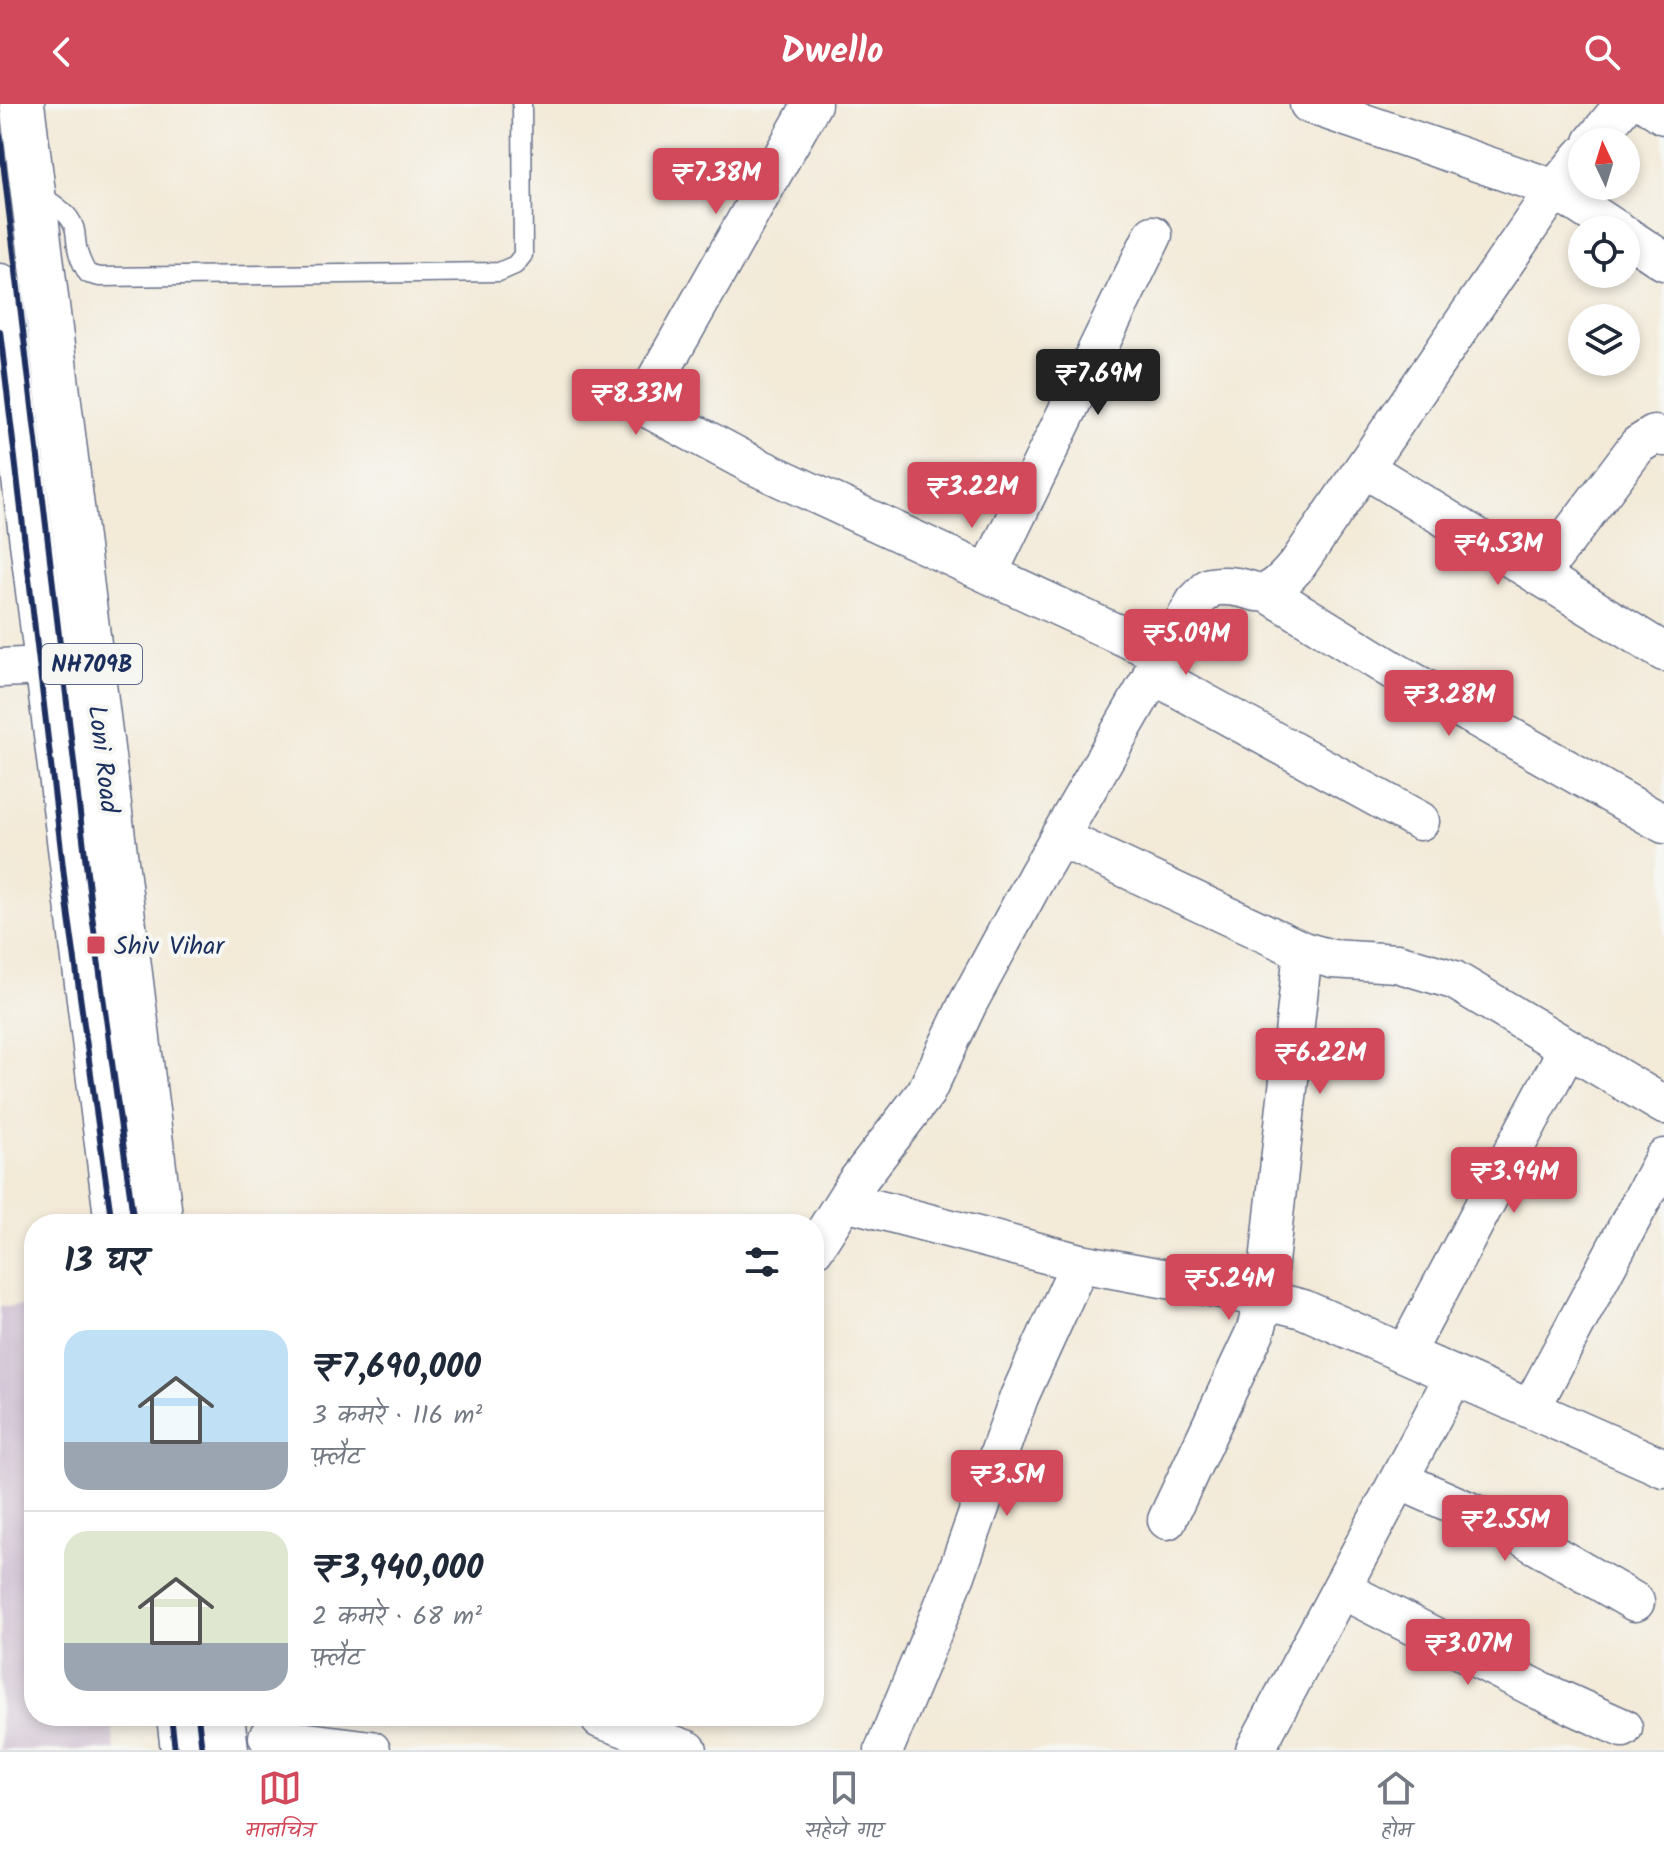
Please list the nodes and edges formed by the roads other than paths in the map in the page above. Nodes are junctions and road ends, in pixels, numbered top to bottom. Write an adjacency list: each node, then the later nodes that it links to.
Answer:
1 (22, 104): 11 (highway, Loni Road / NH709B)
2 (522, 104): 11 (lane)
3 (812, 104): 19 (street)
4 (1309, 104): 10 (street)
5 (1624, 104): 8 (street)
6 (1648, 104): 7 (street)
7 (1664, 115)
8 (1604, 128)
9 (1568, 173): 10 (street)
10 (1555, 189): 12 (street); 18 (street)
11 (33, 191): 35 (highway, Loni Road / NH709B)
12 (1596, 216)
13 (1153, 235): 19 (street)
14 (1640, 245): 15 (street)
15 (1664, 261)
16 (0, 286): 24 (highway, Loni Road / NH709B)
17 (1664, 437): 20 (street)
18 (1364, 468): 20 (street); 21 (street)
19 (989, 572): 23 (street)
20 (1539, 576): 22 (street)
21 (1268, 593): 23 (street); 27 (street)
22 (1664, 652)
23 (1158, 664): 26 (street); 28 (street)
24 (48, 666): 25 (street); 34 (highway, Loni Road / NH709B)
25 (0, 668)
26 (1420, 821)
27 (1664, 824)
28 (1059, 837): 29 (street); 33 (street)
29 (1303, 951): 30 (street); 38 (street)
30 (1568, 1048): 31 (street); 39 (street)
31 (1664, 1105)
32 (1664, 1158): 41 (street)
33 (845, 1201): 36 (street); 37 (street)
34 (116, 1214)
35 (160, 1214)
36 (824, 1234)
37 (1080, 1263): 38 (street); 56 (street)
38 (1265, 1299): 39 (street); 44 (street)
39 (1405, 1354): 40 (street)
40 (1454, 1376): 41 (street); 43 (street)
41 (1531, 1408): 42 (street)
42 (1664, 1468)
43 (1399, 1480): 45 (street); 46 (street)
44 (1167, 1520)
45 (1341, 1589): 50 (street); 57 (street)
46 (1635, 1602)
47 (180, 1726): 52 (highway)
48 (223, 1726): 53 (highway)
49 (597, 1728): 55 (street)
50 (1623, 1728)
51 (268, 1737): 54 (street)
52 (183, 1750)
53 (226, 1750)
54 (371, 1750)
55 (688, 1750)
56 (884, 1750)
57 (1255, 1750)

